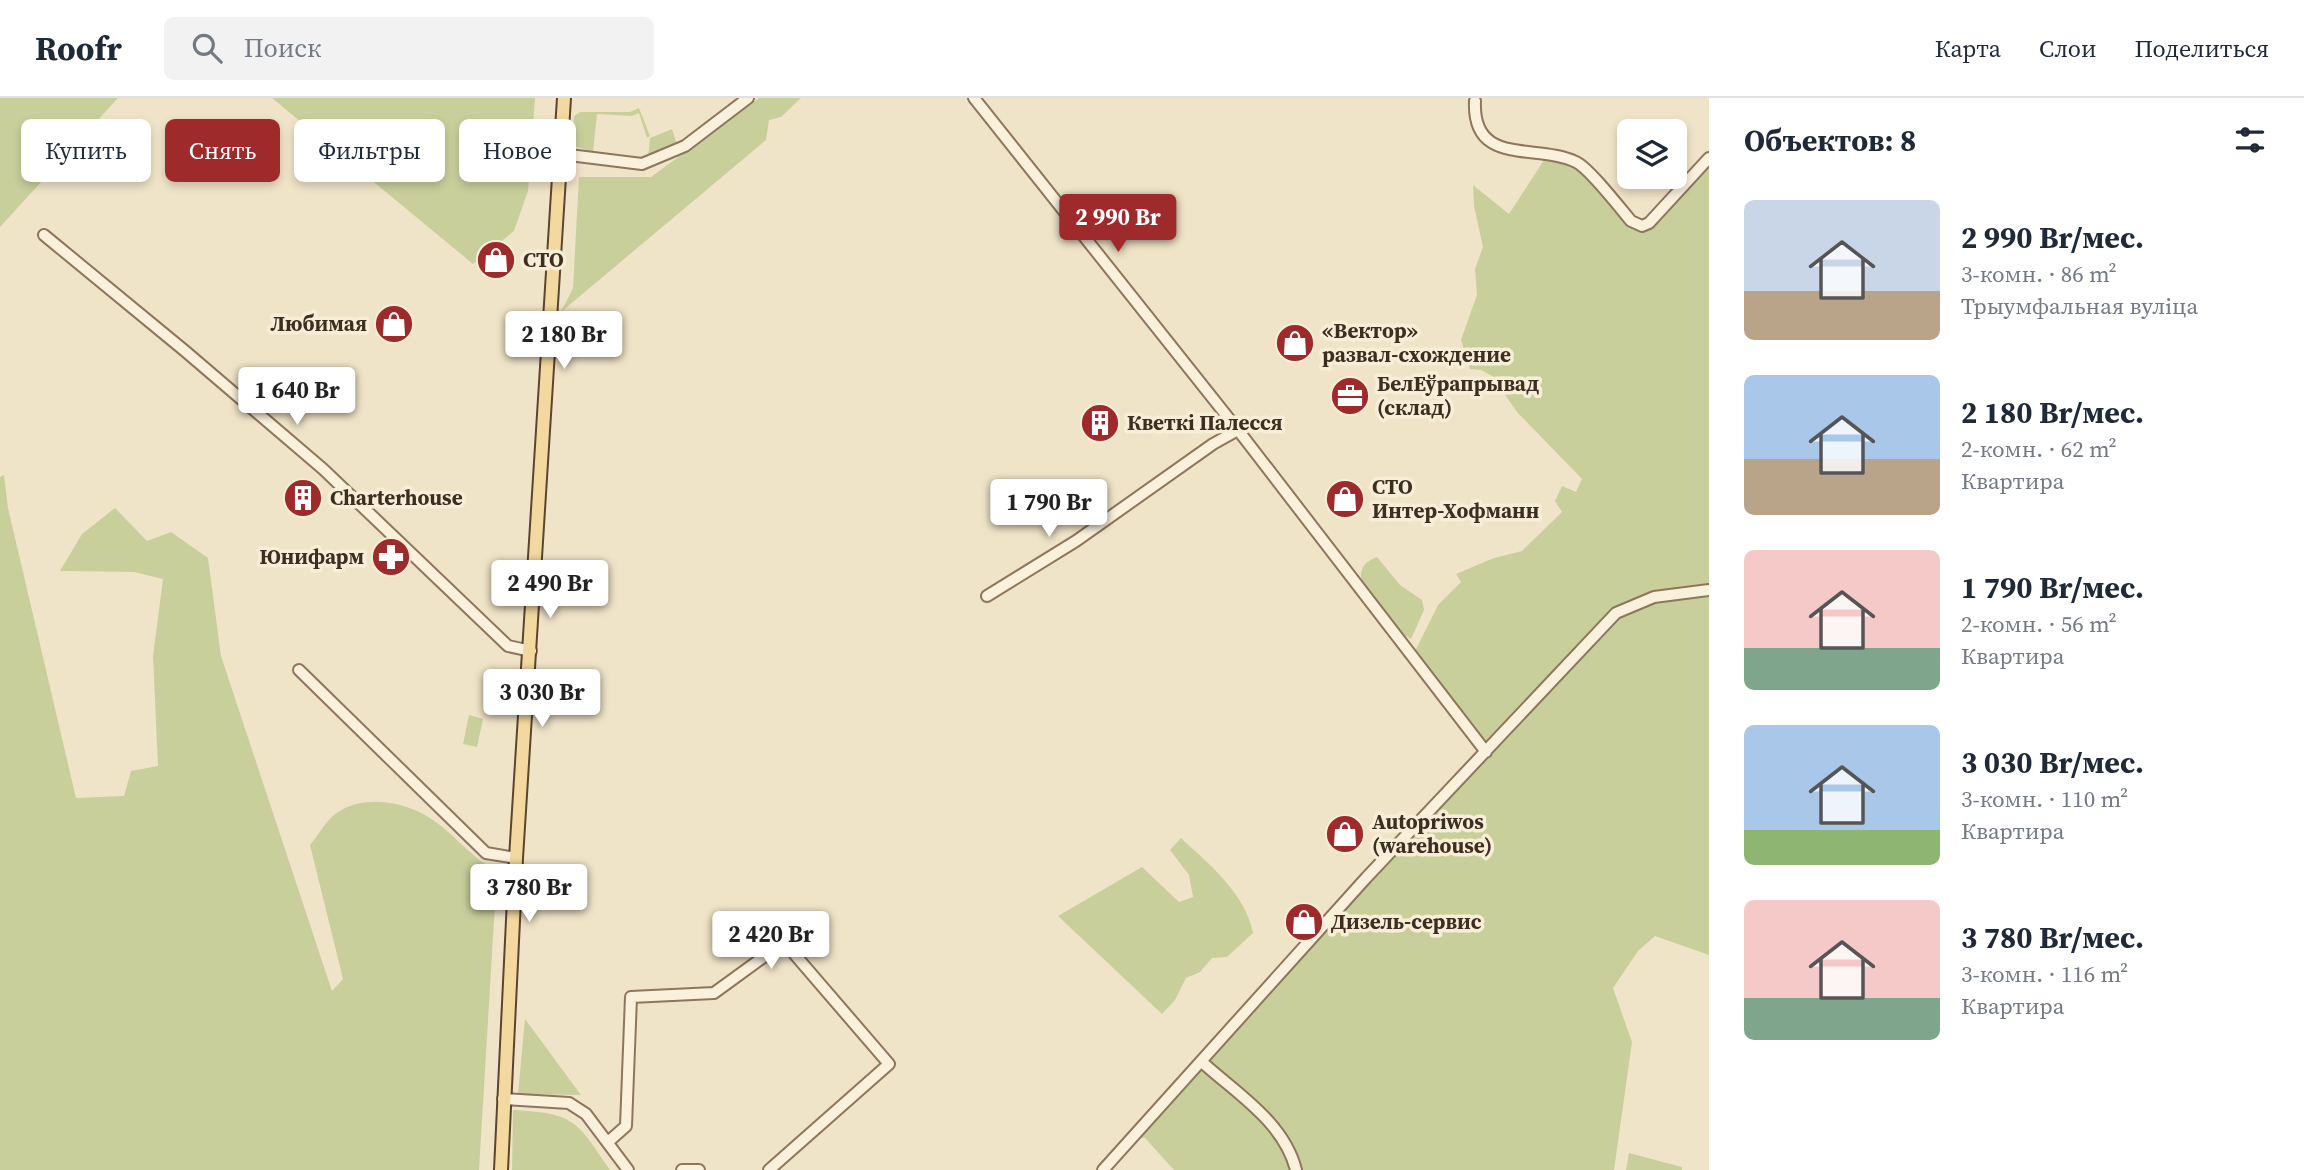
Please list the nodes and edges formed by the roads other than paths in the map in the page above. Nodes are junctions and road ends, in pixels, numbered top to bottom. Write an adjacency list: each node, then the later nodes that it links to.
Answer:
1 (564, 98): 5 (main road)
2 (748, 98): 6 (street)
3 (974, 98): 10 (street)
4 (1475, 99): 7 (street)
5 (563, 119)
6 (576, 156)
7 (1709, 158)
8 (559, 182): 13 (main road)
9 (44, 236): 13 (street)
10 (1238, 430): 12 (street); 15 (street)
11 (1709, 590): 15 (street)
12 (987, 596)
13 (531, 651): 16 (main road)
14 (299, 670): 16 (street)
15 (1486, 752): 17 (street)
16 (516, 858): 18 (main road)
17 (1202, 1062): 25 (street); 26 (street)
18 (503, 1099): 19 (street); 20 (main road)
19 (608, 1142): 21 (street); 24 (street)
20 (501, 1170)
21 (628, 1170)
22 (682, 1170): 23 (street)
23 (699, 1170)
24 (769, 1170)
25 (1103, 1170)
26 (1296, 1170)

